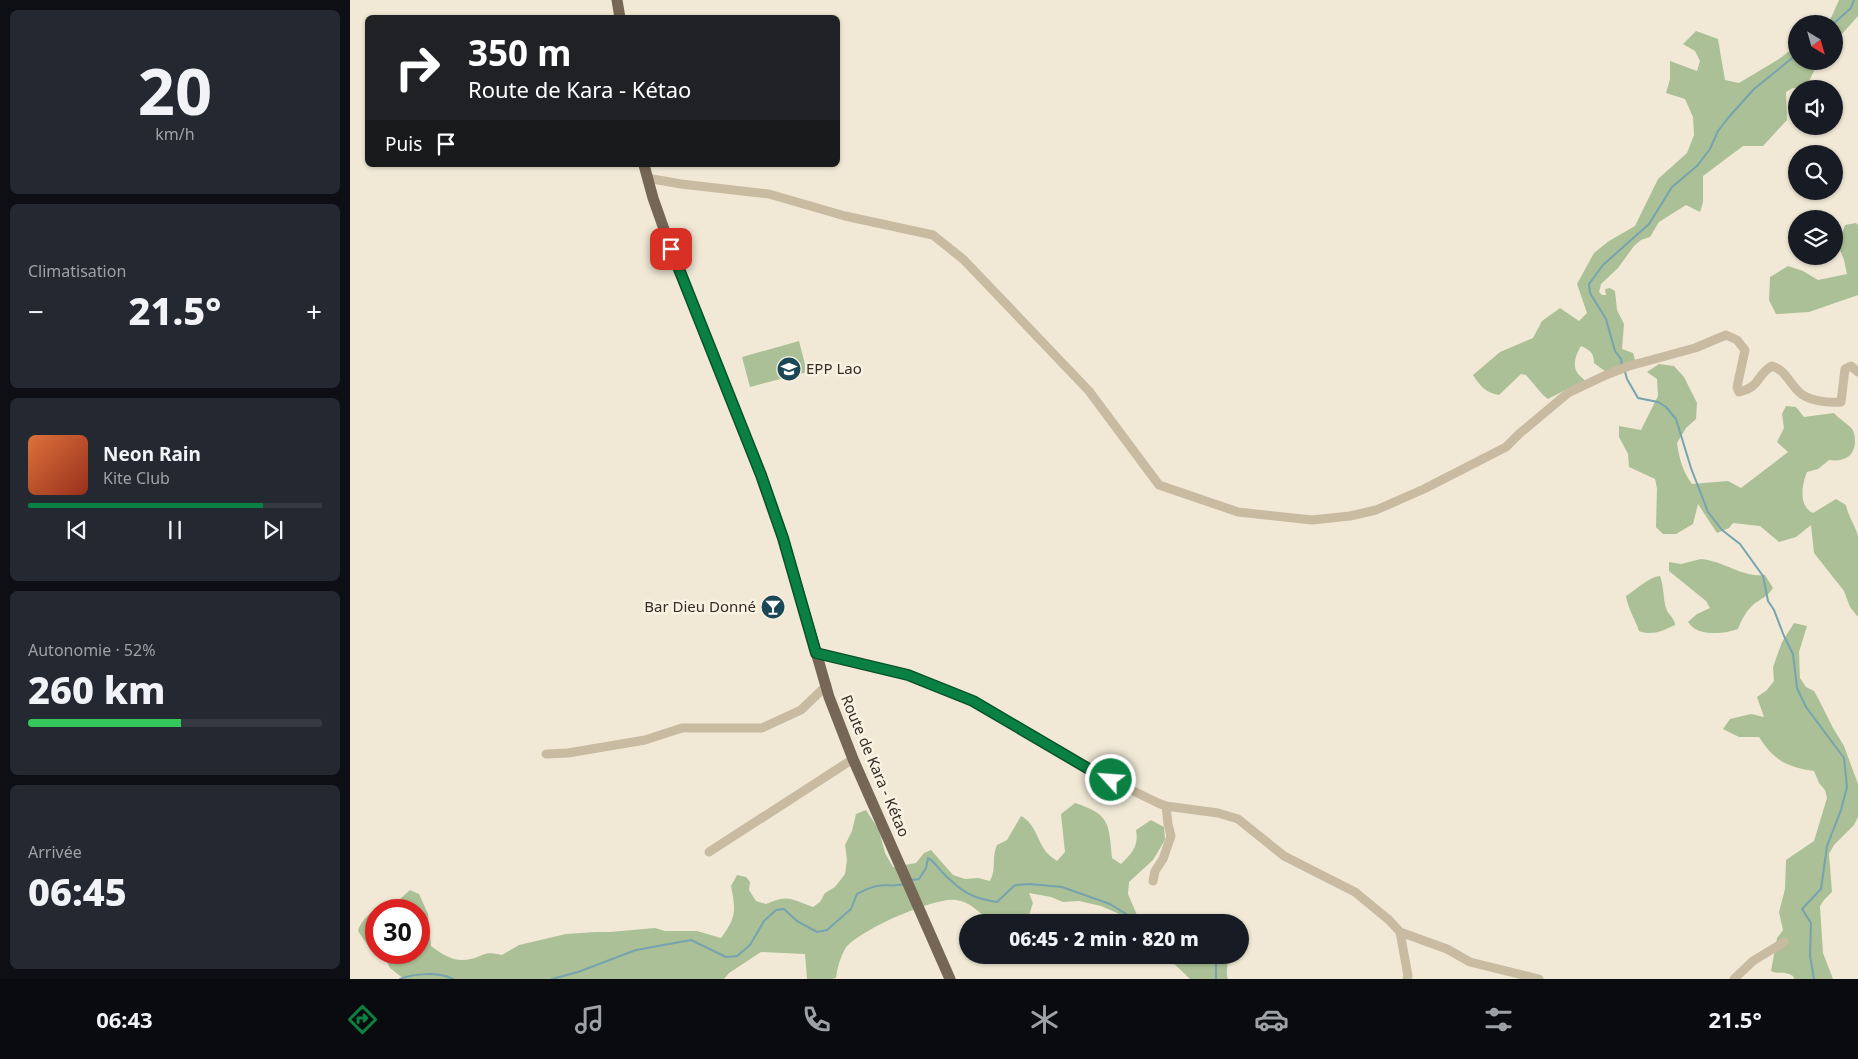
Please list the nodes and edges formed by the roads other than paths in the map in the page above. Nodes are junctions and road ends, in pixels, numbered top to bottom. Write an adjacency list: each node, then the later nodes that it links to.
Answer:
1 (617, 0): 2 (main road)
2 (620, 15)
3 (645, 167): 4 (main road, Route de Kara - Kétao)
4 (648, 178): 5 (street); 6 (main road, Route de Kara - Kétao)
5 (1858, 372)
6 (816, 653): 7 (main road, Route de Kara - Kétao); 10 (street)
7 (827, 685): 8 (street); 9 (main road, Route de Kara - Kétao)
8 (546, 754)
9 (853, 759): 11 (street); 15 (main road, Route de Kara - Kétao)
10 (1166, 806): 12 (street); 13 (street)
11 (709, 852)
12 (1154, 881)
13 (1400, 932): 16 (street); 17 (street)
14 (1784, 942): 18 (street)
15 (950, 979)
16 (1407, 979)
17 (1539, 979)
18 (1734, 979)

